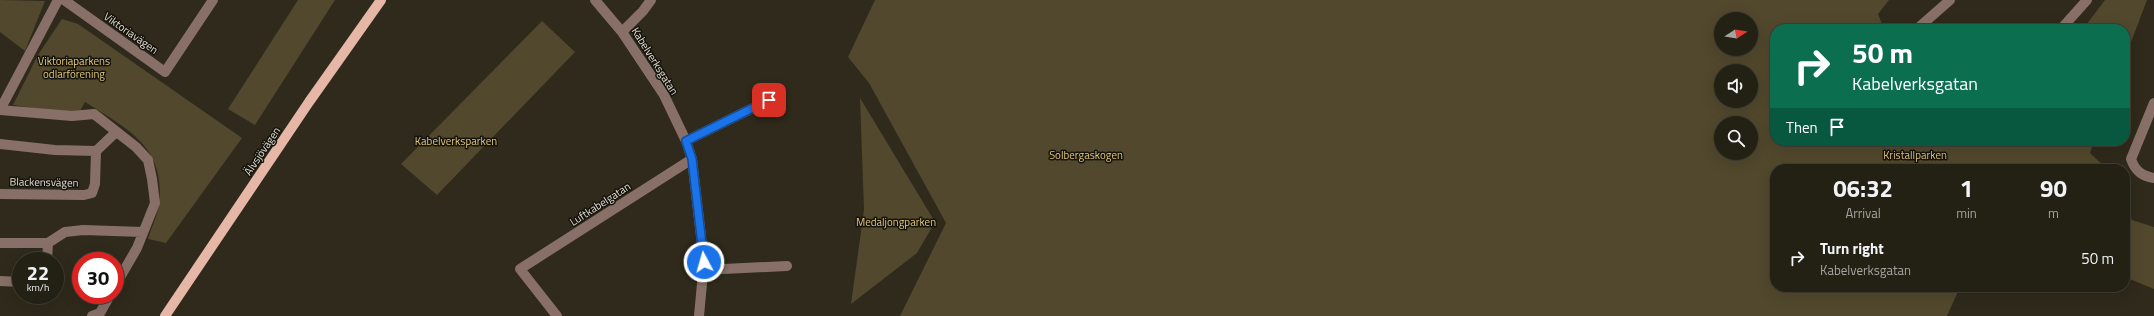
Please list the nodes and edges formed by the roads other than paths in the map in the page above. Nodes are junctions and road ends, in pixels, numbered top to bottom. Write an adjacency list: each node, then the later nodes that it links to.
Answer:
1 (58, 0): 14 (street)
2 (64, 0): 3 (street, Viktoriavägen)
3 (213, 0)
4 (381, 0): 33 (main road, Älvsjövägen)
5 (595, 0): 11 (street, Kabelverksgatan)
6 (651, 0): 11 (street)
7 (1950, 0): 9 (street)
8 (2087, 0): 10 (street)
9 (1923, 24)
10 (2065, 24)
11 (622, 32): 16 (street, Kabelverksgatan)
12 (769, 100): 16 (street)
13 (2154, 103): 20 (street)
14 (0, 110): 15 (street)
15 (116, 132): 18 (street); 22 (street)
16 (686, 141): 19 (street, Kabelverksgatan)
17 (0, 144): 18 (street)
18 (96, 151): 21 (street, Blackensvägen)
19 (692, 159): 28 (street, Kabelverksgatan); 34 (street, Luftkabelgatan)
20 (2154, 178)
21 (0, 194)
22 (143, 232): 24 (street); 27 (street)
23 (0, 242): 24 (street)
24 (48, 243): 25 (street)
25 (48, 252)
26 (788, 266): 28 (street)
27 (124, 270)
28 (703, 270): 35 (street, Kabelverksgatan)
29 (0, 281): 30 (street)
30 (12, 282)
31 (105, 304): 32 (street)
32 (92, 316)
33 (165, 316)
34 (557, 316)
35 (699, 316)

